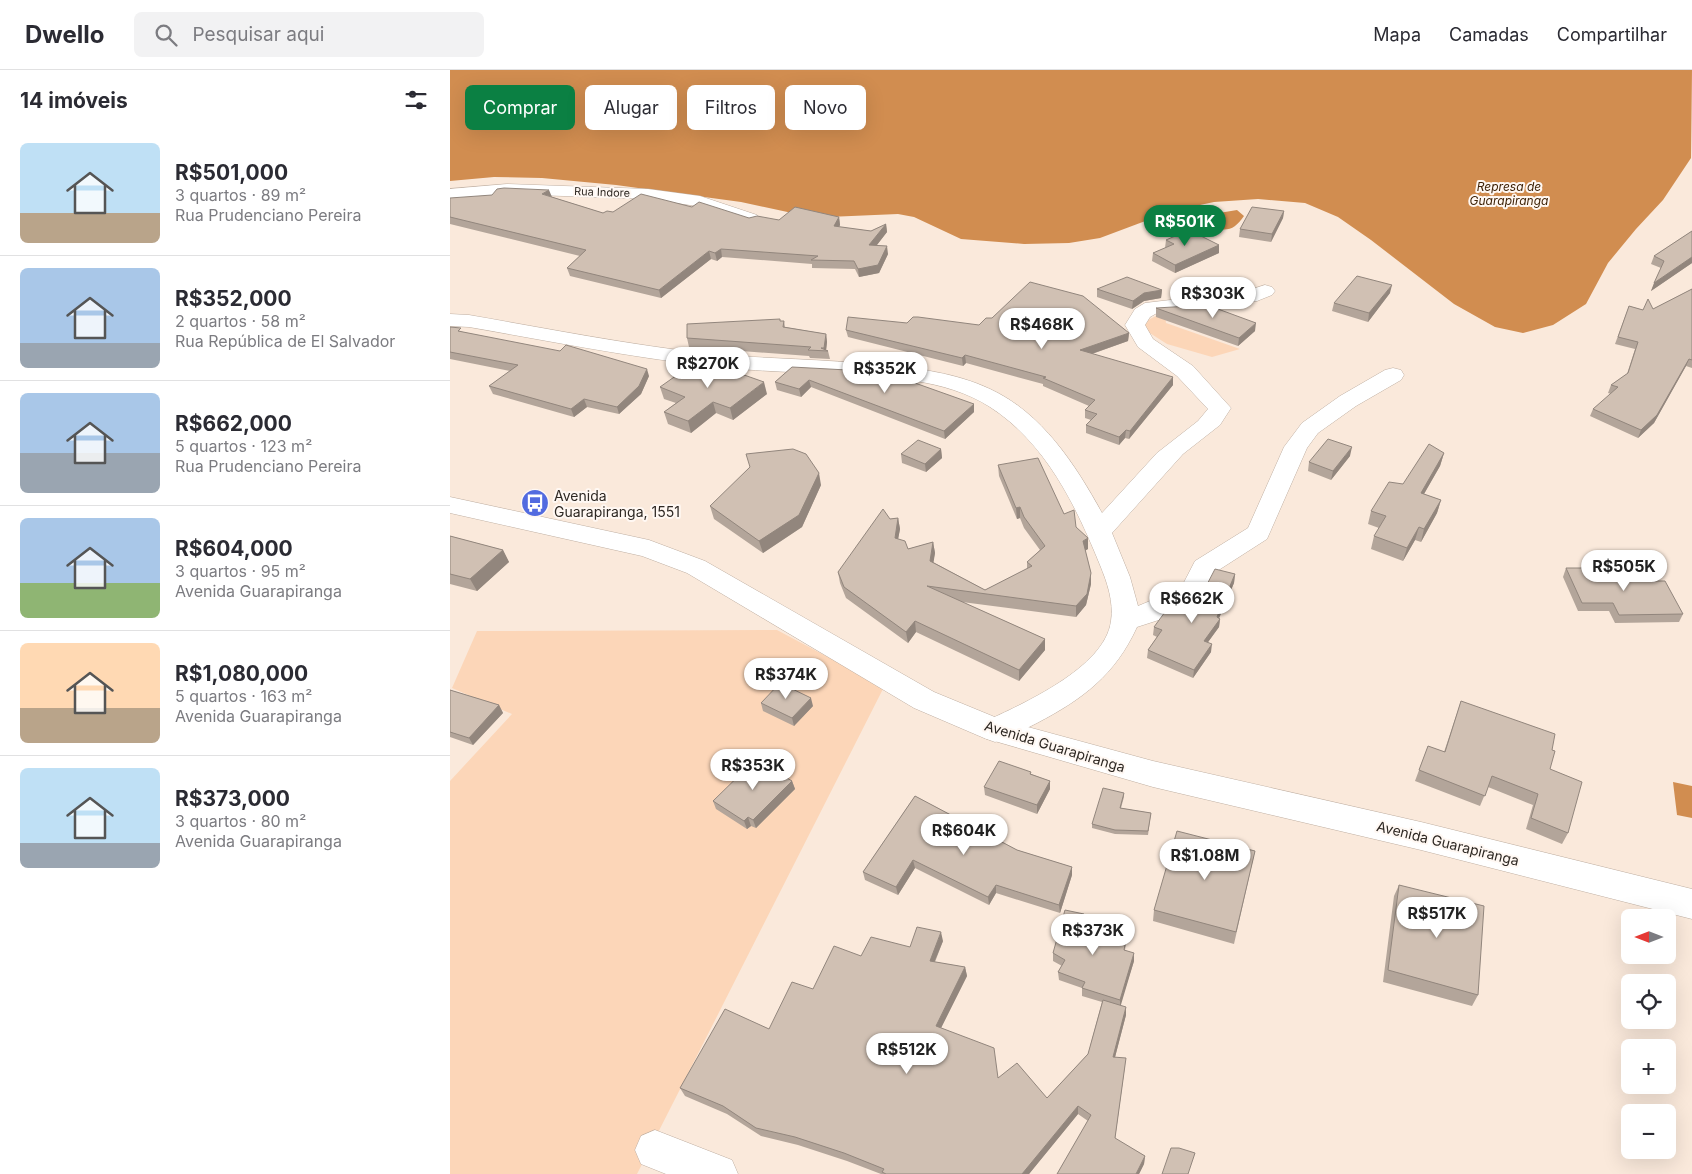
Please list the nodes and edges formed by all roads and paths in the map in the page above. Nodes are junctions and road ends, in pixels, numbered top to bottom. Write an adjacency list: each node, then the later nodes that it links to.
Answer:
1 (450, 194): 2 (street, Rua Indore)
2 (751, 219)
3 (1265, 291): 7 (street)
4 (450, 320): 7 (street)
5 (1394, 375): 8 (street)
6 (450, 505): 9 (street, Avenida Guarapiranga)
7 (1099, 531): 8 (street)
8 (1125, 621): 9 (street)
9 (995, 730): 10 (street, Avenida Guarapiranga)
10 (1692, 904)
11 (655, 1150): 12 (street)
12 (718, 1174)

